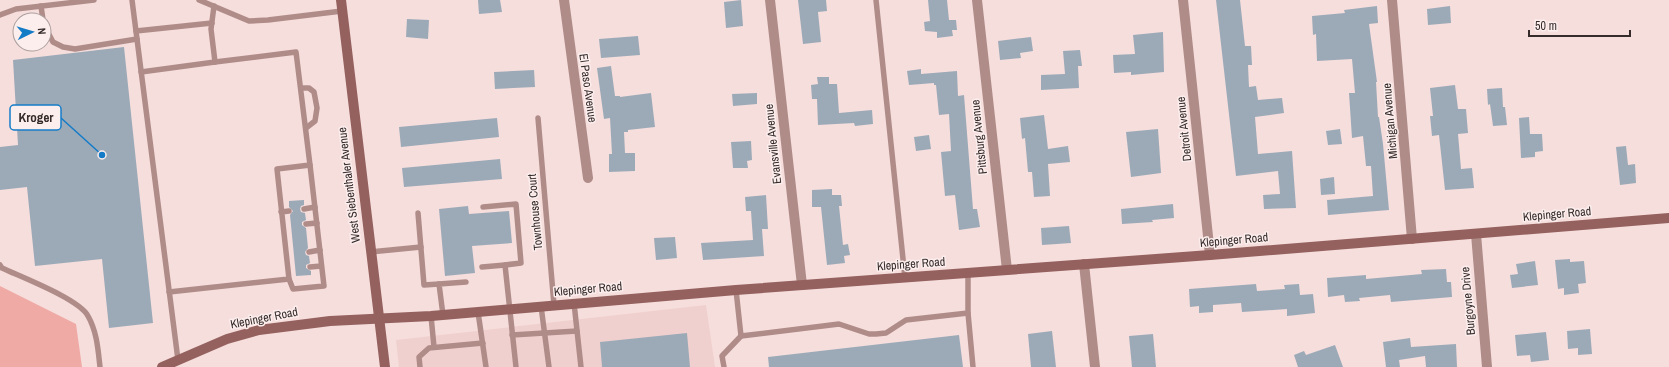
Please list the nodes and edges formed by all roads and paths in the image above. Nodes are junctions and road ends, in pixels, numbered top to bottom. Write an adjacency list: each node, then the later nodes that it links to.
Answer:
1 (94, 0): 11 (lane)
2 (132, 0): 17 (lane)
3 (199, 0): 12 (lane)
4 (341, 0): 13 (street, West Siebenthaler Avenue)
5 (564, 0): 26 (street, El Paso Avenue)
6 (770, 0): 61 (street, Evansville Avenue)
7 (876, 0): 57 (lane)
8 (977, 0): 55 (street, Pittsburg Avenue)
9 (1183, 0): 46 (street, Detroit Avenue)
10 (1392, 0): 39 (street, Michigan Avenue)
11 (41, 6): 14 (lane); 15 (lane)
12 (214, 6): 13 (lane); 16 (lane)
13 (342, 11): 43 (street, West Siebenthaler Avenue)
14 (42, 12)
15 (0, 15)
16 (212, 23): 17 (lane); 20 (lane)
17 (136, 31): 18 (lane)
18 (137, 39): 19 (lane); 21 (lane)
19 (52, 40)
20 (215, 62): 21 (lane); 22 (lane)
21 (141, 72): 63 (lane)
22 (301, 88): 24 (lane); 24 (lane)
23 (538, 118): 65 (lane, Townhouse Court)
24 (306, 128): 25 (lane)
25 (310, 165): 28 (lane); 31 (lane)
26 (588, 178)
27 (483, 206): 49 (lane)
28 (315, 207): 29 (lane); 34 (lane)
29 (304, 209)
30 (289, 211): 31 (lane)
31 (281, 212): 37 (lane)
32 (418, 213): 40 (lane)
33 (1669, 218): 38 (street, Klepinger Road)
34 (317, 223): 35 (lane); 41 (lane)
35 (306, 224)
36 (291, 226): 37 (lane)
37 (283, 227): 45 (lane)
38 (1476, 234): 39 (street, Klepinger Road); 91 (street, Burgoyne Drive)
39 (1412, 239): 46 (street, Klepinger Road)
40 (421, 247): 43 (lane); 60 (lane)
41 (320, 250): 42 (lane); 50 (lane)
42 (309, 252)
43 (370, 252): 72 (street, West Siebenthaler Avenue)
44 (294, 253): 45 (lane)
45 (286, 254): 54 (lane)
46 (1210, 255): 47 (street, Klepinger Road)
47 (1084, 264): 55 (street, Klepinger Road); 90 (street)
48 (0, 265): 80 (lane)
49 (505, 265): 52 (lane); 67 (lane)
50 (321, 266): 51 (lane); 58 (lane)
51 (310, 267)
52 (482, 267)
53 (295, 268): 54 (lane)
54 (288, 269): 58 (lane)
55 (1007, 270): 56 (street, Klepinger Road)
56 (968, 273): 57 (street, Klepinger Road); 69 (lane)
57 (905, 278): 61 (street, Klepinger Road)
58 (289, 279): 63 (lane)
59 (466, 282): 60 (lane)
60 (439, 284): 70 (lane)
61 (802, 285): 62 (street, Klepinger Road)
62 (736, 290): 64 (street, Klepinger Road); 76 (lane)
63 (170, 292): 79 (lane)
64 (574, 303): 65 (street, Klepinger Road); 73 (lane)
65 (554, 305): 66 (street, Klepinger Road)
66 (542, 306): 67 (street, Klepinger Road); 74 (lane)
67 (509, 309): 68 (street, Klepinger Road); 75 (lane)
68 (478, 312): 70 (street, Klepinger Road); 77 (lane)
69 (968, 313): 76 (lane); 89 (lane)
70 (443, 315): 71 (street, Klepinger Road)
71 (431, 316): 72 (street, Klepinger Road); 78 (lane)
72 (378, 319): 79 (street, Klepinger Road); 82 (street, West Siebenthaler Avenue)
73 (577, 331): 74 (lane); 87 (lane)
74 (545, 333): 75 (lane); 86 (lane)
75 (512, 335): 85 (lane)
76 (741, 336): 88 (lane)
77 (483, 343): 78 (lane); 84 (lane)
78 (434, 347): 83 (lane)
79 (178, 360): 81 (street, Klepinger Road)
80 (100, 367)
81 (162, 367)
82 (385, 367)
83 (420, 367)
84 (486, 367)
85 (516, 367)
86 (549, 367)
87 (581, 367)
88 (724, 367)
89 (973, 367)
90 (1095, 367)
91 (1487, 367)

